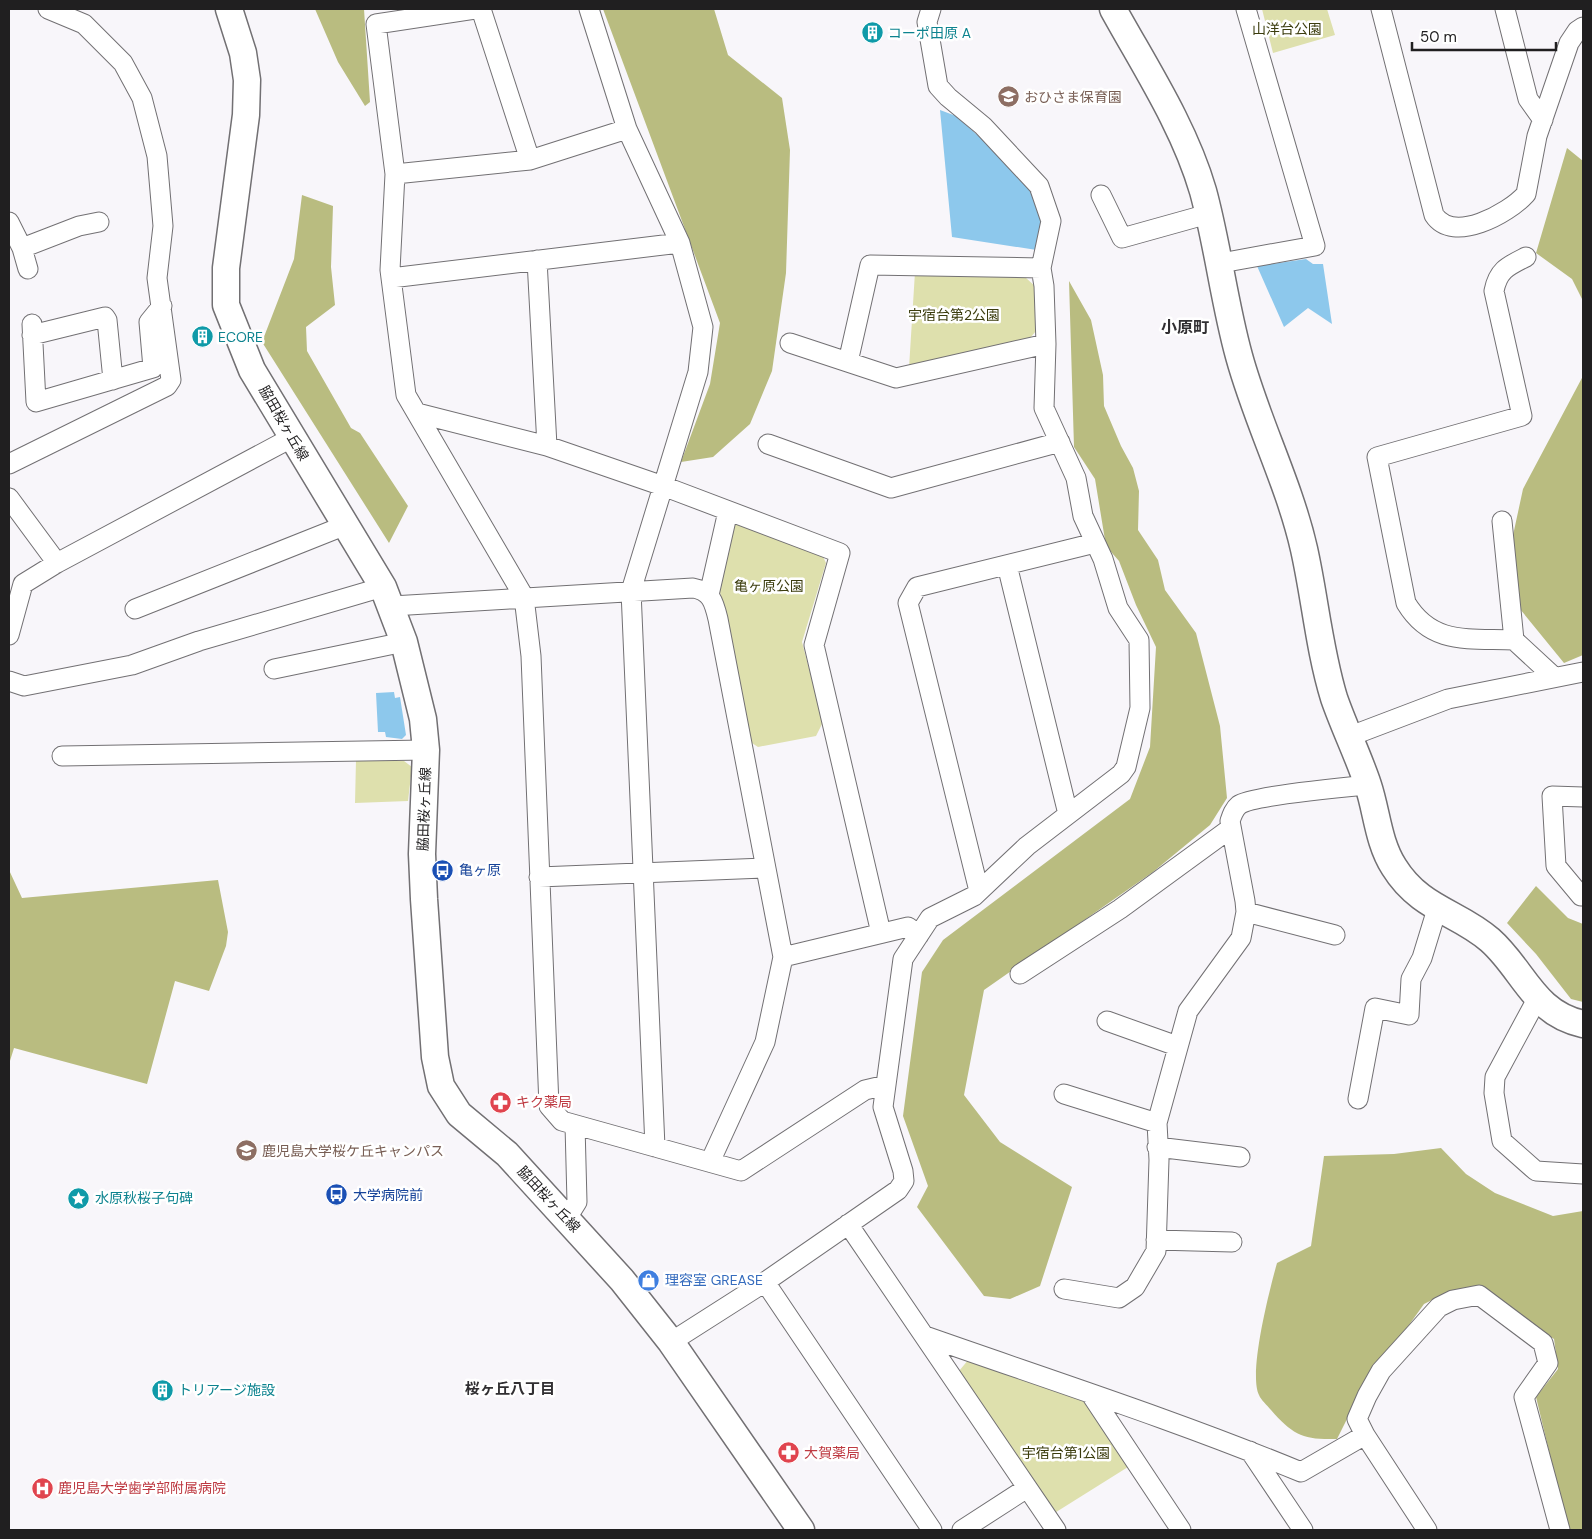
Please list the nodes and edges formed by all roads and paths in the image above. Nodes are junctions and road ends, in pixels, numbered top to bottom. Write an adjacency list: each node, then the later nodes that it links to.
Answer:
1 (48, 9): 29 (street)
2 (229, 9): 35 (street, 脇田桜ヶ丘線)
3 (475, 9): 11 (street)
4 (481, 9): 15 (street)
5 (589, 9): 14 (street)
6 (931, 9): 26 (street)
7 (1113, 9): 18 (street)
8 (1246, 9): 25 (street)
9 (1381, 9): 13 (street)
10 (1505, 9): 13 (street)
11 (420, 13): 16 (street)
12 (1583, 27): 13 (street)
13 (1543, 120)
14 (627, 129): 15 (street); 21 (street)
15 (530, 160): 16 (street)
16 (394, 174): 28 (street)
17 (1101, 195): 18 (street)
18 (1208, 214): 25 (street)
19 (9, 222): 22 (street)
20 (100, 222): 22 (street)
21 (680, 243): 24 (street); 40 (street)
22 (22, 248): 27 (street)
23 (1526, 257): 54 (street)
24 (537, 260): 28 (street); 38 (street)
25 (1221, 263): 60 (street)
26 (1042, 268): 31 (street); 32 (street)
27 (28, 269)
28 (390, 278): 34 (street)
29 (162, 306): 33 (street); 39 (street)
30 (790, 343): 32 (street)
31 (1046, 344): 32 (street); 36 (street)
32 (848, 362)
33 (113, 380): 33 (street)
34 (417, 413): 38 (street); 51 (street)
35 (293, 438): 44 (street, 脇田桜ヶ丘線); 46 (street)
36 (1060, 442): 37 (street); 45 (street)
37 (768, 444)
38 (547, 446): 40 (street)
39 (9, 464)
40 (663, 486): 42 (street); 48 (street)
41 (9, 498): 46 (street)
42 (728, 511): 49 (street); 74 (street)
43 (1502, 521): 54 (street)
44 (346, 525): 50 (street, 脇田桜ヶ丘線); 52 (street)
45 (1095, 543): 47 (street); 65 (street)
46 (57, 563): 53 (street)
47 (1007, 565): 65 (street); 70 (street)
48 (631, 592): 49 (street); 51 (street); 68 (street)
49 (709, 594): 67 (street)
50 (387, 596): 51 (street); 55 (street, 脇田桜ヶ丘線); 59 (street)
51 (524, 597): 69 (street)
52 (135, 609)
53 (9, 635)
54 (1514, 640): 58 (street)
55 (404, 642): 56 (street); 61 (street, 脇田桜ヶ丘線)
56 (274, 669)
57 (1583, 672): 58 (street)
58 (1554, 677): 60 (street)
59 (9, 681)
60 (1348, 737): 63 (street)
61 (426, 750): 62 (street); 93 (street, 脇田桜ヶ丘線)
62 (62, 756)
63 (1368, 785): 66 (street); 72 (street)
64 (1583, 797): 71 (street)
65 (1068, 814): 70 (street)
66 (1232, 828): 73 (street); 78 (street)
67 (765, 868): 68 (street); 77 (street)
68 (643, 873): 69 (street); 88 (street)
69 (539, 877): 87 (street)
70 (979, 891): 75 (street)
71 (1583, 896)
72 (1437, 909): 79 (street); 85 (street)
73 (1246, 912): 76 (street); 82 (street)
74 (881, 933): 75 (street); 77 (street)
75 (919, 935): 83 (street)
76 (1335, 935)
77 (783, 957): 91 (street)
78 (1020, 974)
79 (1537, 999): 81 (street); 92 (street)
80 (1107, 1022): 82 (street)
81 (1583, 1024)
82 (1177, 1046): 86 (street)
83 (886, 1085): 91 (street); 94 (street)
84 (1064, 1094): 86 (street)
85 (1358, 1099)
86 (1157, 1123): 89 (street)
87 (575, 1125): 88 (street); 93 (street)
88 (655, 1147): 91 (street)
89 (1157, 1147): 90 (street); 95 (street)
90 (1240, 1157)
91 (710, 1162)
92 (1583, 1174)
93 (567, 1218): 100 (street, 脇田桜ヶ丘線)
94 (848, 1224): 97 (street); 99 (street)
95 (1156, 1240): 96 (street); 98 (street)
96 (1232, 1242)
97 (765, 1282): 100 (street); 106 (street)
98 (1064, 1289)
99 (925, 1336): 101 (street); 104 (street)
100 (671, 1342): 105 (street, 脇田桜ヶ丘線)
101 (1090, 1393): 103 (street); 109 (street)
102 (1365, 1435): 103 (street); 111 (street); 112 (street)
103 (1250, 1451): 110 (street)
104 (1027, 1488): 107 (street); 108 (street)
105 (801, 1530)
106 (932, 1530)
107 (962, 1530)
108 (1056, 1530)
109 (1181, 1530)
110 (1303, 1530)
111 (1427, 1530)
112 (1560, 1530)

